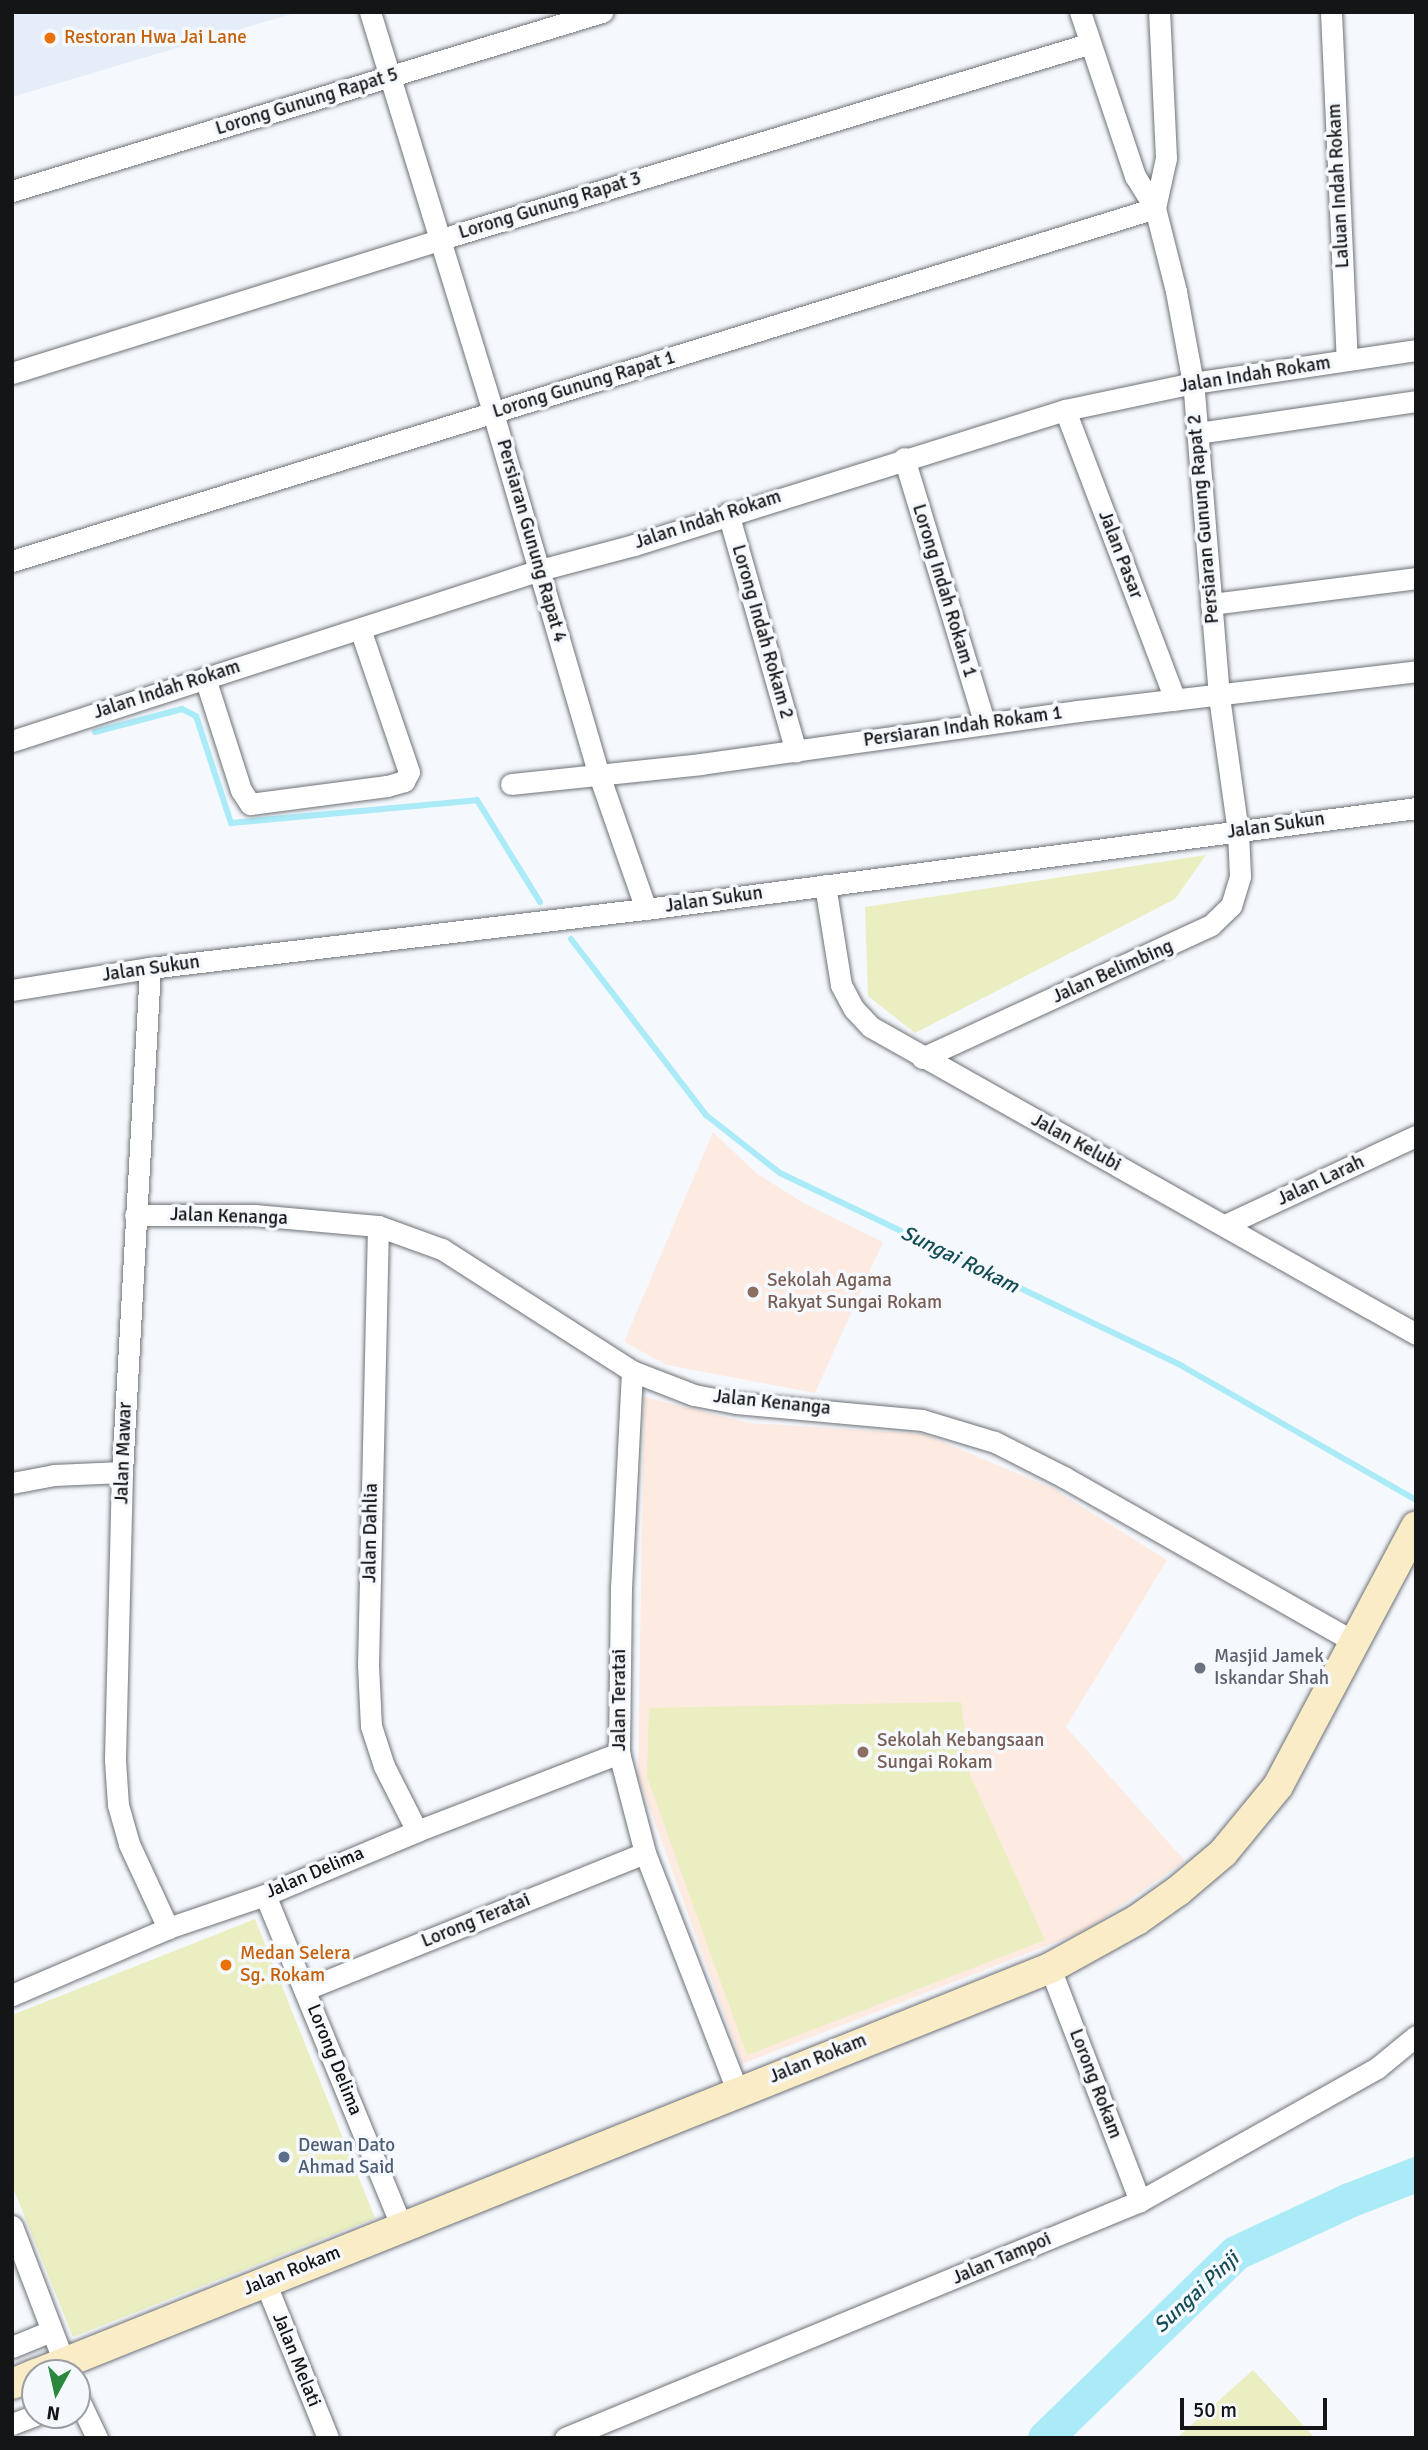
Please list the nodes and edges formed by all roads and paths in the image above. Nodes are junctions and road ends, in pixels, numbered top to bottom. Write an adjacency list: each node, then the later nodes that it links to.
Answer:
1 (370, 12): 7 (street, Persiaran Gunung Rapat 4)
2 (602, 12): 7 (street, Lorong Gunung Rapat 5)
3 (1080, 12): 6 (street, Persiaran Gunung Rapat 2)
4 (1159, 12): 9 (street, Persiaran Gunung Rapat 2)
5 (1331, 12): 12 (street, Laluan Indah Rokam)
6 (1088, 44): 9 (street, Persiaran Gunung Rapat 2); 10 (street, Lorong Gunung Rapat 3)
7 (388, 77): 8 (street, Lorong Gunung Rapat 5); 10 (street, Persiaran Gunung Rapat 4)
8 (12, 191)
9 (1155, 208): 14 (street, Persiaran Gunung Rapat 2); 17 (street, Lorong Gunung Rapat 1)
10 (438, 240): 13 (street, Lorong Gunung Rapat 3); 17 (street, Persiaran Gunung Rapat 4)
11 (1416, 350): 12 (street, Jalan Indah Rokam)
12 (1348, 360): 14 (street, Jalan Indah Rokam)
13 (12, 373)
14 (1193, 383): 16 (street, Jalan Indah Rokam); 18 (street, Persiaran Gunung Rapat 2)
15 (1416, 401): 18 (street)
16 (1065, 410): 19 (street, Jalan Indah Rokam); 29 (street, Jalan Pasar)
17 (493, 413): 21 (street, Lorong Gunung Rapat 1); 22 (street, Persiaran Gunung Rapat 4)
18 (1197, 433): 24 (street, Persiaran Gunung Rapat 2)
19 (904, 458): 20 (street, Jalan Indah Rokam); 30 (street, Lorong Indah Rokam 1)
20 (728, 513): 22 (street, Jalan Indah Rokam); 32 (street, Lorong Indah Rokam 2)
21 (12, 561)
22 (540, 570): 25 (street, Jalan Indah Rokam); 33 (street, Persiaran Gunung Rapat 4)
23 (1416, 578): 24 (street)
24 (1211, 604): 28 (street, Persiaran Gunung Rapat 2)
25 (360, 629): 27 (street, Jalan Indah Rokam); 27 (street)
26 (1416, 671): 28 (street, Persiaran Indah Rokam 1)
27 (205, 678): 31 (street, Jalan Indah Rokam)
28 (1219, 696): 29 (street, Persiaran Indah Rokam 1); 36 (street, Persiaran Gunung Rapat 2)
29 (1175, 701): 30 (street, Persiaran Indah Rokam 1)
30 (985, 724): 32 (street, Persiaran Indah Rokam 1)
31 (12, 741)
32 (796, 751): 33 (street, Persiaran Indah Rokam 1)
33 (599, 775): 34 (street, Persiaran Indah Rokam 1); 38 (street, Persiaran Gunung Rapat 4)
34 (511, 783)
35 (1416, 808): 36 (street, Jalan Sukun)
36 (1238, 832): 37 (street, Jalan Sukun); 41 (street, Jalan Belimbing)
37 (825, 885): 38 (street, Jalan Sukun); 41 (street, Jalan Kelubi)
38 (646, 909): 39 (street, Jalan Sukun)
39 (150, 968): 40 (street, Jalan Sukun); 43 (street, Jalan Mawar)
40 (12, 990)
41 (922, 1058): 44 (street, Jalan Kelubi)
42 (1416, 1136): 44 (street, Jalan Larah)
43 (135, 1215): 45 (street, Jalan Kenanga); 48 (street, Jalan Mawar)
44 (1225, 1225): 46 (street, Jalan Kelubi)
45 (378, 1226): 47 (street, Jalan Kenanga); 53 (street, Jalan Dahlia)
46 (1416, 1334)
47 (632, 1371): 51 (street, Jalan Kenanga); 52 (street, Jalan Teratai)
48 (122, 1472): 49 (street); 56 (street, Jalan Mawar)
49 (12, 1483)
50 (1412, 1532): 51 (main road, Jalan Rokam)
51 (1355, 1642): 57 (main road, Jalan Rokam)
52 (619, 1753): 53 (street, Jalan Delima); 54 (street, Jalan Teratai)
53 (417, 1831): 55 (street, Jalan Delima)
54 (645, 1853): 58 (street, Lorong Teratai); 61 (street, Jalan Teratai)
55 (265, 1895): 56 (street, Jalan Delima); 58 (street, Lorong Delima)
56 (168, 1928): 59 (street, Jalan Delima)
57 (1050, 1968): 61 (main road, Jalan Rokam); 62 (street, Lorong Rokam)
58 (306, 1989): 63 (street, Lorong Delima)
59 (12, 1996)
60 (1416, 2036): 62 (street, Jalan Tampoi)
61 (737, 2093): 63 (main road, Jalan Rokam)
62 (1140, 2201): 71 (street, Jalan Tampoi)
63 (401, 2225): 65 (main road, Jalan Rokam)
64 (12, 2226): 66 (street)
65 (265, 2282): 69 (main road, Jalan Rokam); 70 (street, Jalan Melati)
66 (51, 2331): 67 (street); 68 (street)
67 (12, 2347)
68 (51, 2359)
69 (80, 2359)
70 (328, 2438)
71 (565, 2438)

